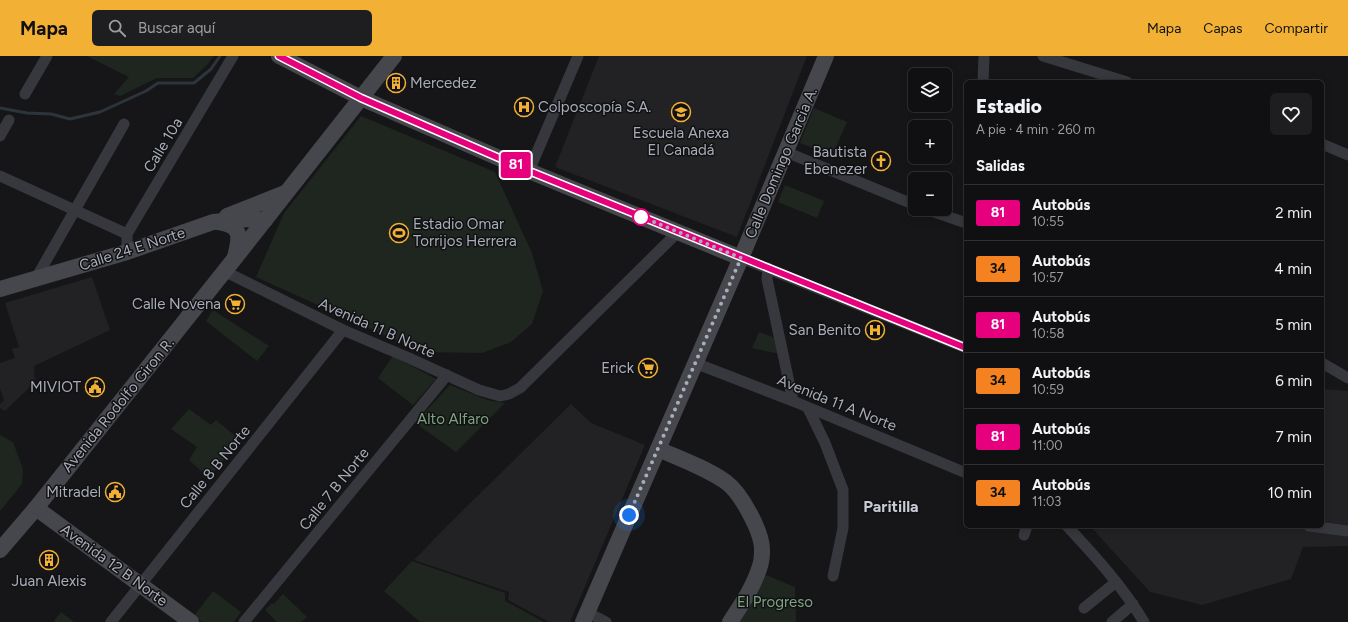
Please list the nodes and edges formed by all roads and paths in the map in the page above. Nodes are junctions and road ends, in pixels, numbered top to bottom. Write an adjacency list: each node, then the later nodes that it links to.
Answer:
1 (47, 56): 11 (street)
2 (233, 56): 29 (street, Calle 10a)
3 (279, 56): 12 (main road)
4 (394, 56): 12 (main road)
5 (578, 56): 19 (street)
6 (826, 56): 17 (main road, Calle Domingo Garcia A.)
7 (984, 56): 9 (street)
8 (1043, 56): 10 (street)
9 (983, 80)
10 (1121, 80)
11 (25, 94)
12 (361, 98): 19 (main road); 21 (main road)
13 (9, 120): 15 (street)
14 (124, 124): 23 (street)
15 (0, 136)
16 (1324, 145): 18 (street)
17 (786, 152): 22 (street); 32 (main road, Calle Domingo Garcia A.)
18 (1348, 155)
19 (529, 171): 28 (main road)
20 (0, 176): 23 (street)
21 (286, 192): 25 (main road, Avenida Rodolfo Giron R.); 26 (main road)
22 (908, 202)
23 (75, 210): 29 (street); 35 (street)
24 (946, 216): 27 (street)
25 (265, 220): 26 (main road, Calle 24 E Norte); 31 (main road, Avenida Rodolfo Giron R.)
26 (213, 222): 30 (main road, Calle 24 E Norte); 31 (main road)
27 (964, 222)
28 (678, 232): 32 (main road); 41 (street, Avenida 11 B Norte)
29 (127, 234): 30 (street)
30 (127, 252): 35 (main road, Calle 24 E Norte)
31 (235, 258): 34 (main road, Avenida Rodolfo Giron R.)
32 (741, 258): 33 (street); 39 (main road, Calle Domingo Garcia A.)
33 (768, 268): 38 (street); 43 (street)
34 (224, 271): 37 (street, Avenida 11 B Norte); 47 (main road, Avenida Rodolfo Giron R.)
35 (35, 280): 36 (main road, Calle 24 E Norte)
36 (0, 289)
37 (343, 330): 41 (street, Avenida 11 B Norte); 54 (street, Calle 8 B Norte)
38 (964, 347)
39 (695, 363): 43 (street, Avenida 11 A Norte); 45 (main road, Calle Domingo Garcia A.)
40 (1324, 364): 42 (street)
41 (447, 375): 60 (street, Calle 7 B Norte)
42 (1348, 378)
43 (793, 401): 44 (street, Avenida 11 A Norte)
44 (808, 408): 46 (street, Avenida 11 A Norte); 52 (street)
45 (658, 449): 57 (main road, Calle Domingo Garcia A.); 62 (main road)
46 (964, 472)
47 (36, 508): 51 (main road, Avenida Rodolfo Giron R.); 54 (main road, Avenida 12 B Norte)
48 (1069, 528): 53 (street)
49 (1324, 528): 50 (street)
50 (1348, 531)
51 (0, 550)
52 (833, 576)
53 (1116, 582): 55 (street); 56 (street)
54 (140, 585): 58 (street, Calle 8 B Norte); 59 (main road, Avenida 12 B Norte)
55 (1133, 604): 63 (street); 64 (street)
56 (1084, 608)
57 (585, 617): 61 (street)
58 (111, 622)
59 (191, 622)
60 (244, 622)
61 (606, 622)
62 (730, 622)
63 (1112, 622)
64 (1144, 622)

